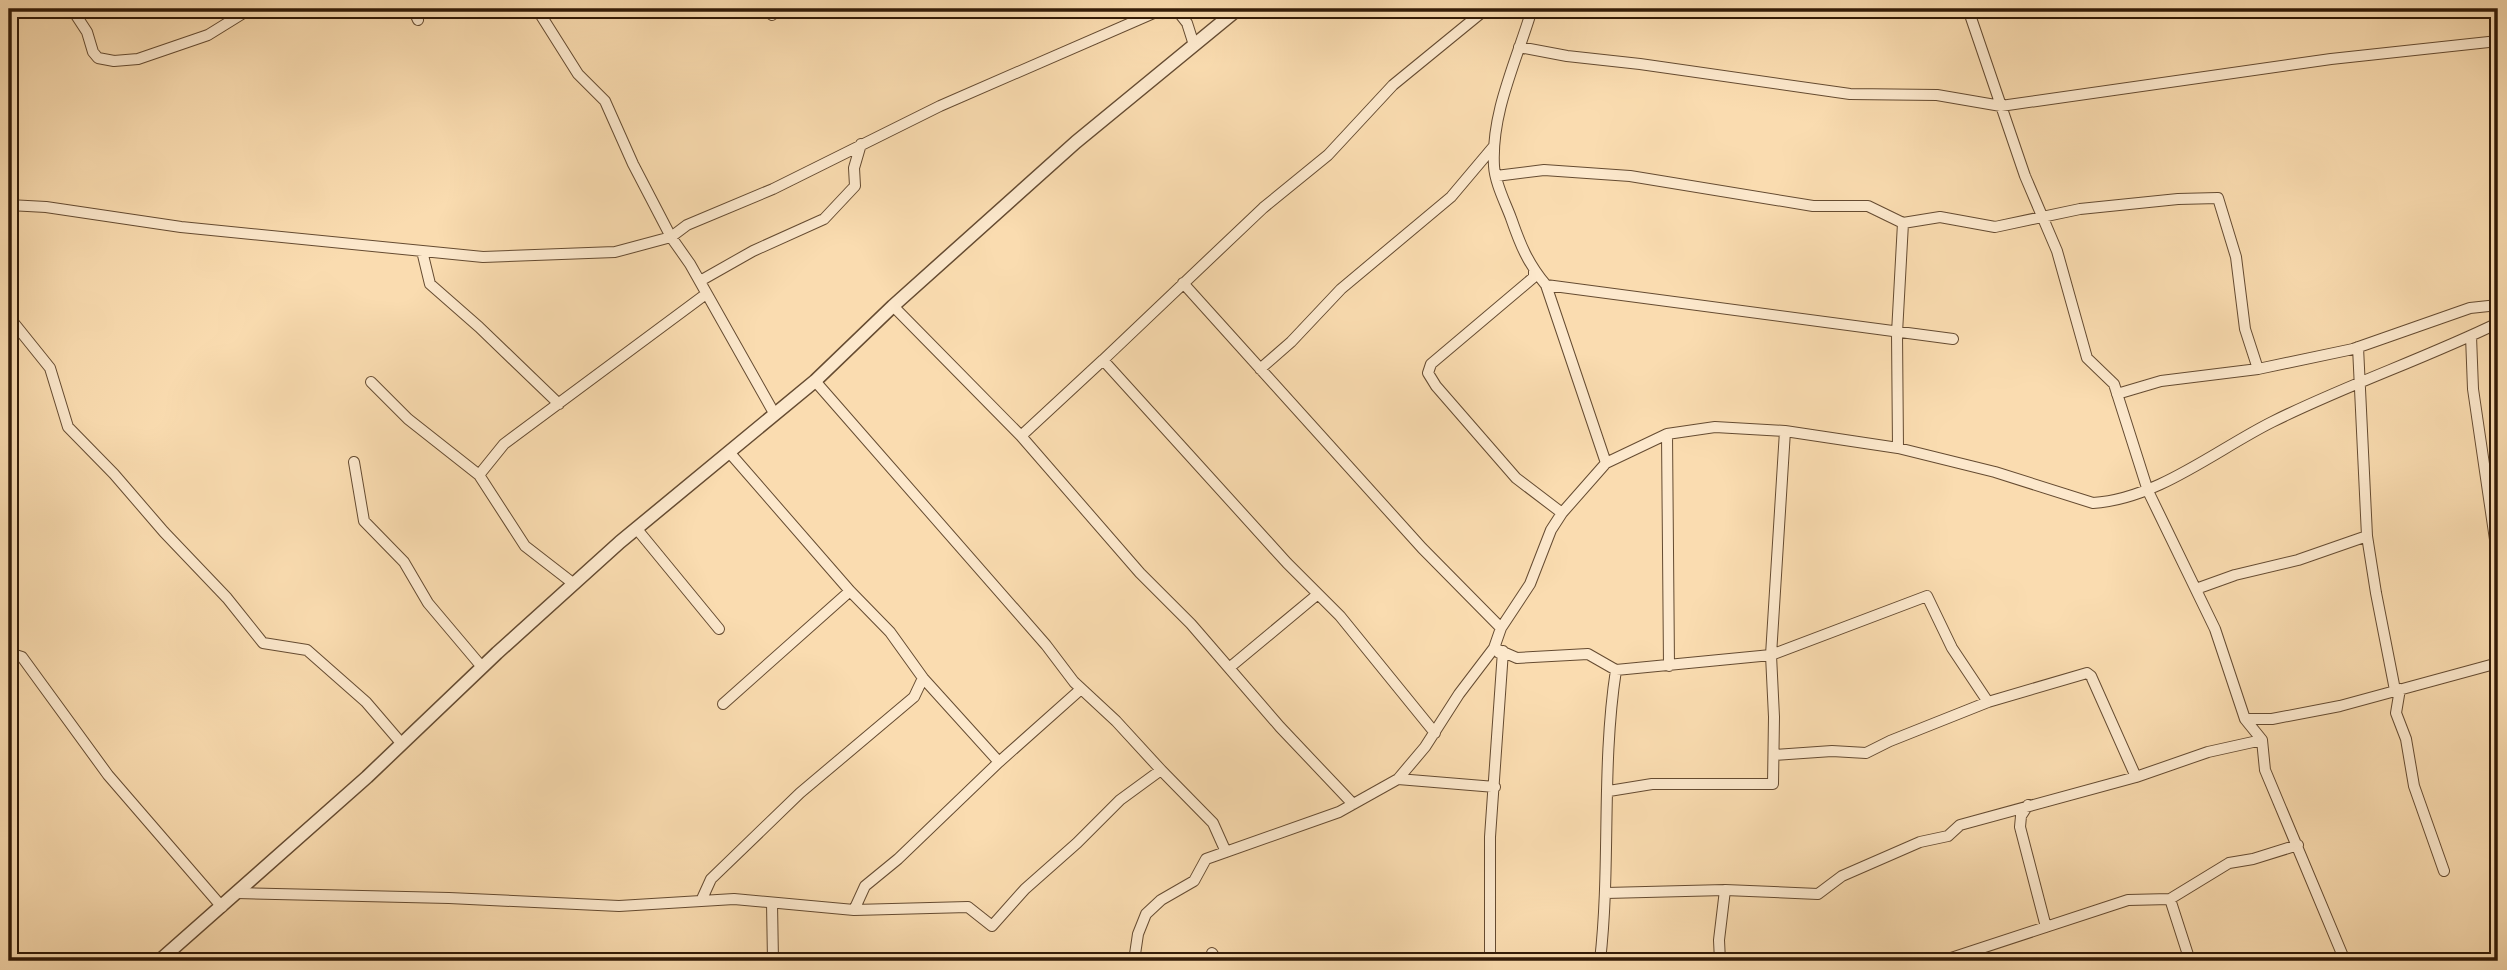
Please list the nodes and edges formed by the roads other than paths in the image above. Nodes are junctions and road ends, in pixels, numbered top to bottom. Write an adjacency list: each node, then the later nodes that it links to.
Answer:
1 (72, 9): 2 (street)
2 (250, 9)
3 (413, 9): 11 (street)
4 (537, 9): 22 (street)
5 (1163, 9): 16 (street)
6 (1176, 9): 13 (street)
7 (1238, 9): 13 (street)
8 (1486, 9): 26 (street)
9 (1532, 9): 14 (street)
10 (1968, 9): 15 (street)
11 (418, 20)
12 (2498, 41): 15 (street)
13 (1194, 45): 30 (street)
14 (1519, 47): 15 (street); 17 (street)
15 (2001, 106): 20 (street)
16 (861, 144): 22 (street); 25 (street)
17 (1494, 145): 18 (street); 38 (street)
18 (1496, 176): 21 (street); 24 (street)
19 (9, 205): 23 (street)
20 (2042, 215): 21 (street); 39 (street); 43 (street)
21 (1903, 223): 33 (street)
22 (671, 237): 23 (street); 25 (street)
23 (422, 251): 44 (street)
24 (1534, 271): 27 (street); 55 (street)
25 (700, 281): 28 (street)
26 (1183, 284): 37 (street); 38 (street)
27 (1546, 285): 33 (street); 52 (street)
28 (706, 294): 44 (street); 45 (street)
29 (2498, 305): 36 (street)
30 (893, 306): 40 (street); 48 (street)
31 (9, 317): 81 (street)
32 (2498, 323): 34 (street)
33 (1897, 333): 35 (street); 49 (street)
34 (2471, 336): 42 (street); 58 (street)
35 (1953, 339)
36 (2358, 347): 39 (street); 42 (street)
37 (1103, 360): 48 (street); 62 (street)
38 (1260, 369): 63 (street)
39 (2258, 369): 43 (street)
40 (815, 381): 45 (street); 74 (street)
41 (371, 382): 53 (street)
42 (2360, 384): 54 (street); 57 (street)
43 (2117, 394): 54 (street)
44 (559, 404): 53 (street)
45 (774, 413): 50 (street)
46 (1785, 430): 47 (street); 49 (street); 67 (street)
47 (1667, 434): 52 (street); 69 (street)
48 (1021, 436): 71 (street)
49 (1898, 448): 54 (street)
50 (729, 452): 56 (street); 61 (street)
51 (354, 462): 70 (street)
52 (1606, 463): 55 (street)
53 (479, 475): 59 (street)
54 (2148, 491): 60 (street)
55 (1562, 513): 63 (street)
56 (636, 528): 59 (street); 64 (street)
57 (2367, 536): 60 (street); 75 (street)
58 (2498, 559)
59 (574, 584): 70 (street)
60 (2196, 589): 78 (street)
61 (850, 591): 73 (street); 77 (street)
62 (1318, 594): 71 (street); 79 (street)
63 (1501, 628): 65 (street)
64 (719, 629)
65 (1498, 650): 72 (street); 79 (street); 87 (street)
66 (9, 653): 100 (street)
67 (1771, 655): 69 (street); 76 (street); 82 (street)
68 (2498, 663): 75 (street)
69 (1669, 666): 72 (street)
70 (482, 667): 81 (street)
71 (1228, 668): 89 (street)
72 (1616, 670): 88 (street)
73 (923, 678): 83 (street); 98 (street)
74 (1081, 689): 83 (street); 84 (street)
75 (2398, 690): 78 (street); 93 (street)
76 (1988, 702): 82 (street); 85 (street)
77 (723, 704)
78 (2245, 719): 80 (street)
79 (1435, 733): 86 (street)
80 (2262, 740): 85 (street); 91 (street)
81 (402, 744): 95 (street)
82 (1774, 755): 88 (street)
83 (999, 762): 101 (street)
84 (1161, 770): 92 (street); 101 (street)
85 (2136, 777): 90 (street)
86 (1398, 779): 87 (street); 89 (street)
87 (1495, 787): 107 (street)
88 (1609, 791): 96 (street)
89 (1353, 804): 92 (street)
90 (2029, 805): 94 (street); 102 (street)
91 (2298, 845): 97 (street); 112 (street)
92 (1226, 852): 106 (street)
93 (2444, 871)
94 (1725, 890): 96 (street); 109 (street)
95 (237, 893): 98 (street); 100 (street)
96 (1605, 893): 108 (street)
97 (2170, 899): 102 (street); 111 (street)
98 (701, 901): 99 (street)
99 (772, 903): 101 (street); 105 (street)
100 (222, 906): 104 (street)
101 (854, 910)
102 (2046, 927): 110 (street)
103 (2498, 958): 113 (street)
104 (159, 961)
105 (773, 961)
106 (1134, 961)
107 (1490, 961)
108 (1600, 961)
109 (1720, 961)
110 (1942, 961)
111 (2190, 961)
112 (2345, 961)
113 (2482, 961)

